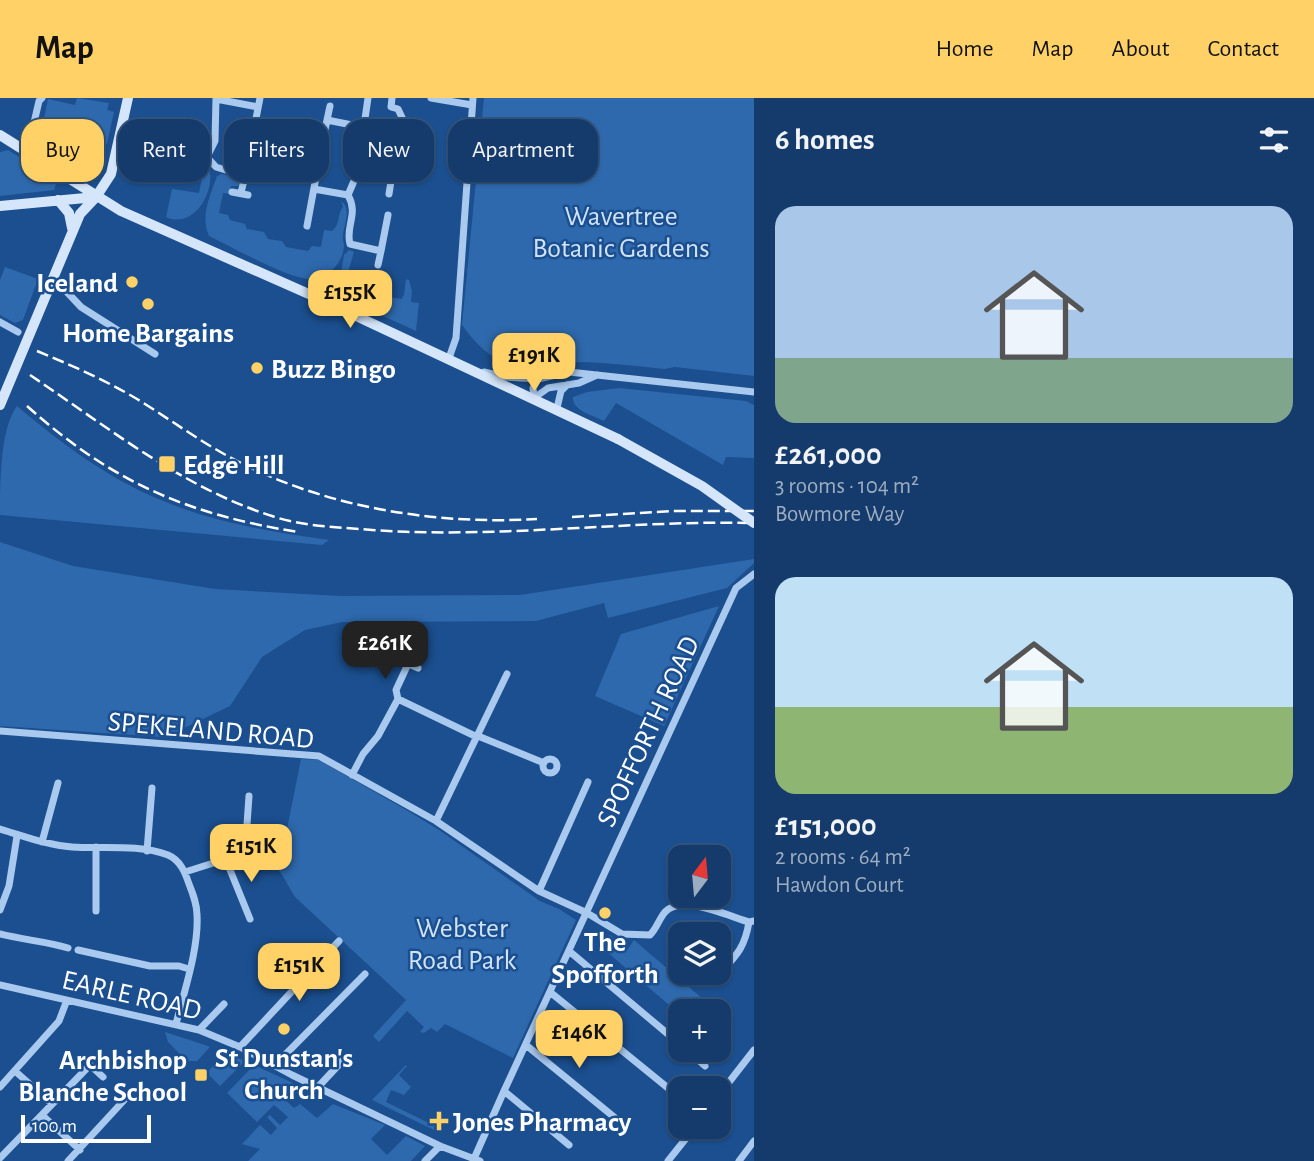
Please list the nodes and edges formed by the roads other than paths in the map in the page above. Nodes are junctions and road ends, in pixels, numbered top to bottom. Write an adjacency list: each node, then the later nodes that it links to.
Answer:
1 (43, 98): 16 (street)
2 (128, 98): 26 (main road)
3 (216, 98): 10 (street); 17 (street)
4 (260, 98): 10 (street)
5 (368, 98): 13 (street)
6 (392, 98): 14 (street)
7 (432, 98): 8 (street)
8 (472, 102): 38 (street)
9 (330, 106): 12 (street)
10 (258, 107): 11 (street)
11 (256, 119)
12 (327, 119)
13 (364, 119)
14 (403, 119)
15 (0, 135): 16 (main road)
16 (20, 148): 26 (main road)
17 (210, 151)
18 (243, 182): 23 (street)
19 (315, 182): 22 (street)
20 (353, 182): 25 (street)
21 (391, 182): 24 (street)
22 (314, 189): 25 (street); 30 (street)
23 (240, 193)
24 (389, 194)
25 (348, 195): 32 (street)
26 (96, 197): 27 (main road); 31 (main road); 38 (main road)
27 (58, 200): 28 (main road); 31 (main road)
28 (0, 206)
29 (388, 215): 32 (street)
30 (307, 226)
31 (72, 230): 34 (main road)
32 (381, 251): 33 (street)
33 (378, 265)
34 (52, 277): 37 (street); 45 (main road)
35 (0, 322): 36 (street)
36 (18, 332)
37 (155, 354)
38 (449, 358): 39 (main road)
39 (474, 370): 41 (street); 44 (main road)
40 (598, 375): 41 (street); 42 (street); 43 (street)
41 (538, 379): 44 (street)
42 (568, 384): 44 (street); 46 (street)
43 (754, 392)
44 (534, 398): 46 (main road)
45 (0, 405)
46 (557, 408): 47 (main road, bridge)
47 (754, 523)
48 (754, 574): 75 (street, SPOFFORTH ROAD)
49 (393, 657): 50 (street)
50 (408, 664): 51 (street); 53 (street)
51 (418, 668)
52 (507, 674): 55 (street)
53 (398, 699): 55 (street); 57 (street)
54 (0, 732): 57 (street, SPEKELAND ROAD)
55 (478, 736): 56 (street); 62 (street)
56 (544, 763)
57 (352, 775): 62 (street, SPEKELAND ROAD)
58 (589, 782): 72 (street)
59 (58, 783): 65 (street)
60 (152, 789): 67 (street)
61 (249, 796): 68 (street)
62 (436, 821): 72 (street, SPEKELAND ROAD)
63 (0, 829): 64 (street)
64 (21, 837): 65 (street); 73 (street)
65 (42, 842): 66 (street)
66 (96, 847): 67 (street); 74 (street)
67 (147, 851): 71 (street)
68 (245, 853): 69 (street); 70 (street)
69 (256, 853)
70 (226, 860): 71 (street); 76 (street)
71 (185, 872): 84 (street)
72 (539, 891): 75 (street, SPEKELAND ROAD)
73 (0, 910)
74 (96, 911)
75 (587, 913): 77 (street, SPEKELAND ROAD); 82 (street, SPOFFORTH ROAD)
76 (250, 919)
77 (751, 921): 83 (street)
78 (0, 934): 80 (street)
79 (339, 941): 94 (street)
80 (68, 948)
81 (78, 950): 84 (street)
82 (569, 950): 87 (street, SPOFFORTH ROAD); 92 (street)
83 (731, 961)
84 (189, 969): 90 (street)
85 (365, 974): 98 (street)
86 (0, 985): 88 (street, EARLE ROAD)
87 (550, 992): 93 (street, SPOFFORTH ROAD); 105 (street)
88 (67, 1000): 90 (street, EARLE ROAD); 100 (street)
89 (224, 1004): 91 (street)
90 (176, 1024): 91 (street, EARLE ROAD)
91 (199, 1030): 94 (street, EARLE ROAD)
92 (668, 1034)
93 (526, 1045): 106 (street, SPOFFORTH ROAD); 110 (street)
94 (240, 1047): 98 (street, EARLE ROAD)
95 (754, 1050): 102 (street)
96 (346, 1057): 104 (street)
97 (700, 1062): 99 (street)
98 (275, 1065): 104 (street, EARLE ROAD)
99 (705, 1066)
100 (15, 1071): 103 (street); 108 (street)
101 (103, 1077): 108 (street)
102 (731, 1080)
103 (0, 1087)
104 (318, 1087): 114 (street, EARLE ROAD)
105 (668, 1088)
106 (503, 1091): 113 (street); 117 (street, SPOFFORTH ROAD)
107 (127, 1097): 115 (street)
108 (52, 1104): 109 (street)
109 (42, 1115): 115 (street); 116 (street)
110 (614, 1117)
111 (685, 1139): 120 (street)
112 (754, 1141): 121 (street)
113 (569, 1145)
114 (439, 1146): 117 (street, EARLE ROAD); 119 (street)
115 (80, 1150): 118 (street)
116 (0, 1158)
117 (476, 1160)
118 (68, 1161)
119 (425, 1161)
120 (668, 1161)
121 (739, 1161)

